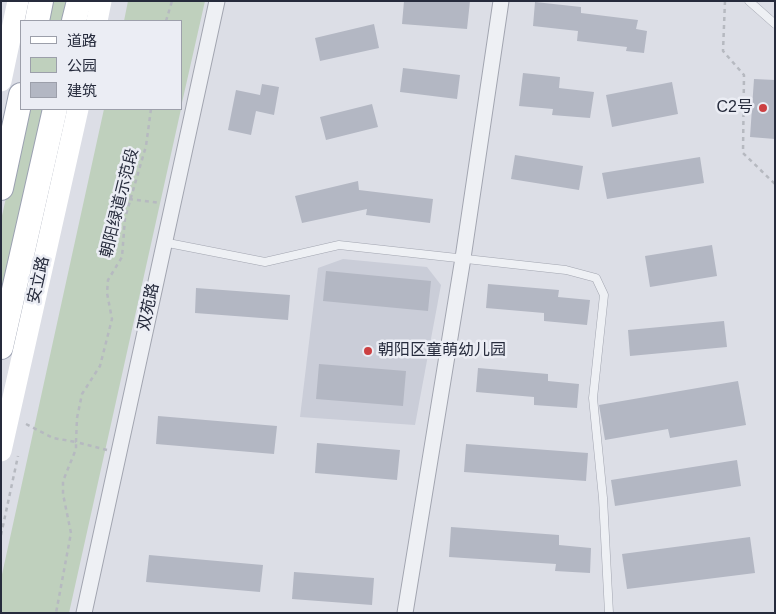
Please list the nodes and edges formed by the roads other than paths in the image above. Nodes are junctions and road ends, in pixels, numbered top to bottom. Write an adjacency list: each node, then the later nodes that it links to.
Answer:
1 (18, 1): 12 (street)
2 (42, 1): 8 (main road)
3 (79, 1): 9 (main road)
4 (102, 1): 10 (street)
5 (217, 1): 17 (street, 双苑路)
6 (502, 1): 18 (street)
7 (749, 1): 11 (lane)
8 (37, 20)
9 (74, 20)
10 (97, 20)
11 (775, 24)
12 (1, 81)
13 (20, 100): 16 (main road)
14 (55, 110): 19 (main road, 安立路)
15 (78, 110): 20 (street, 安立路)
16 (1, 188)
17 (163, 242): 18 (lane); 21 (street, 双苑路)
18 (463, 258): 22 (street); 23 (lane)
19 (1, 347)
20 (1, 451)
21 (84, 613)
22 (406, 613)
23 (609, 613)

